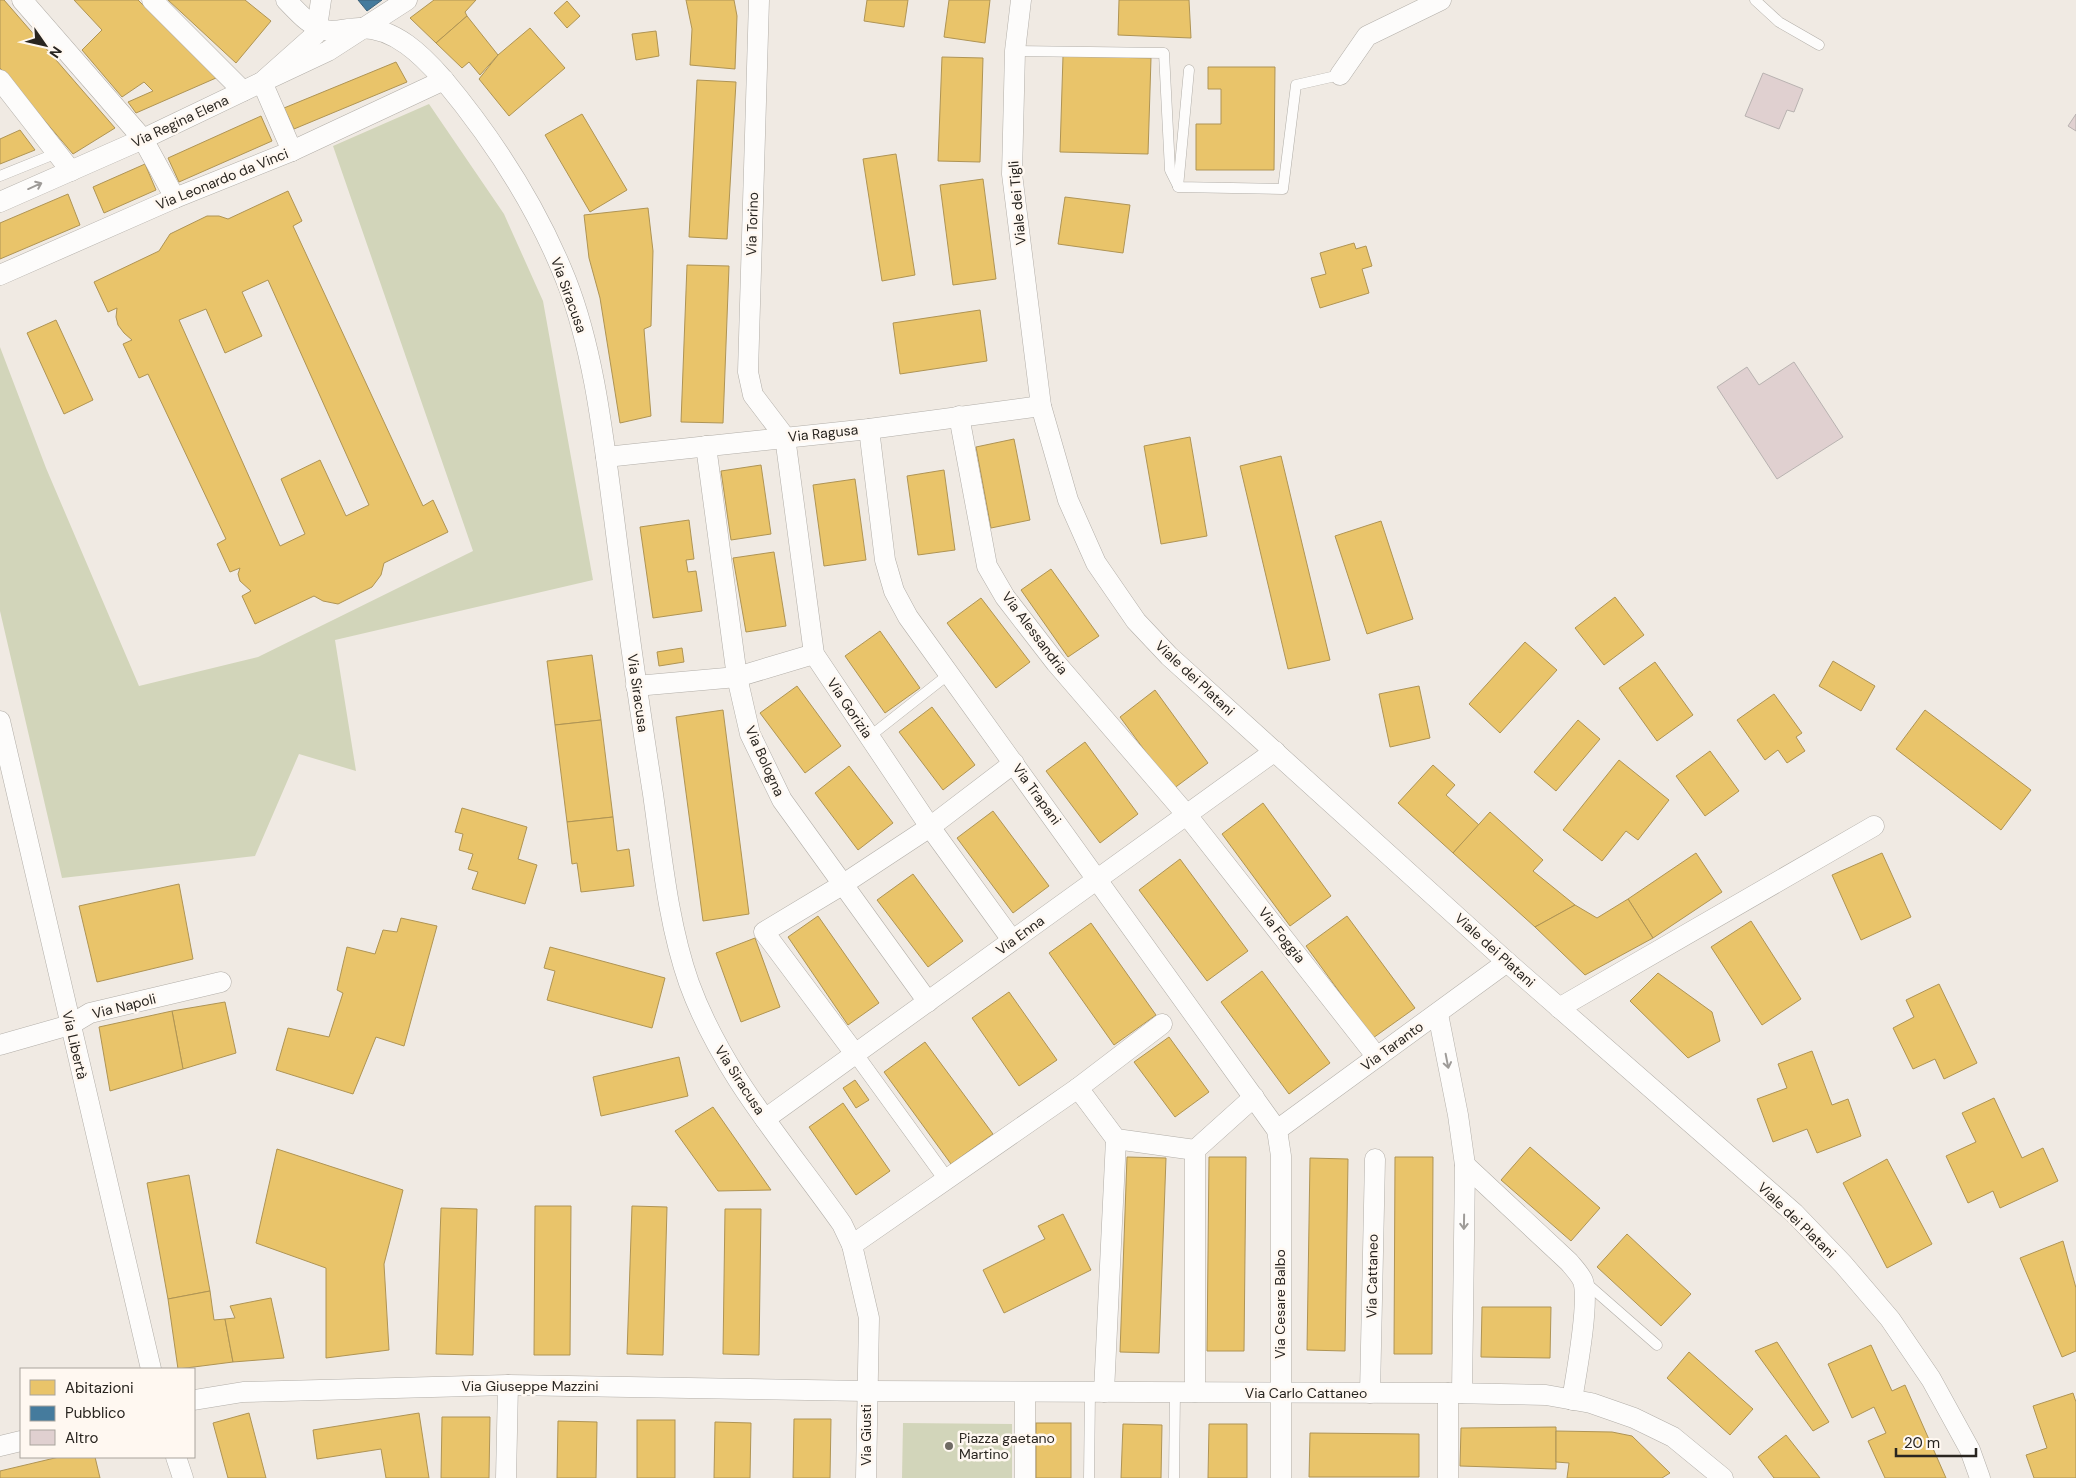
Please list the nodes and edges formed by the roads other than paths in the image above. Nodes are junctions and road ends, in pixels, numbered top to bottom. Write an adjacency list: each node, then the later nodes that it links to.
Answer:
1 (22, 0): 21 (street)
2 (152, 0): 20 (street)
3 (286, 0): 12 (street)
4 (321, 0): 12 (street)
5 (330, 0): 12 (street)
6 (407, 0): 11 (street, Via Regina Elena)
7 (759, 0): 33 (street, Via Torino)
8 (1021, 0): 14 (street, Viale dei Tigli)
9 (1441, 0): 16 (street)
10 (1755, 0): 13 (lane)
11 (364, 27): 12 (street, Via Regina Elena); 18 (street, Via Siracusa)
12 (321, 35): 19 (street, Via Regina Elena)
13 (1819, 44)
14 (1015, 51): 26 (lane); 30 (street, Viale dei Tigli)
15 (1189, 70): 26 (lane)
16 (1340, 75): 26 (lane)
17 (0, 80): 23 (street)
18 (444, 80): 22 (street, Via Leonardo da Vinci); 35 (street, Via Siracusa)
19 (262, 82): 20 (street, Via Regina Elena); 22 (street)
20 (243, 91): 21 (street, Via Regina Elena)
21 (143, 139): 24 (street, Via Regina Elena); 27 (street)
22 (292, 150): 27 (street, Via Leonardo da Vinci)
23 (57, 153): 24 (street); 25 (lane)
24 (71, 171): 28 (street, Via Regina Elena, one-way to 24)
25 (0, 176)
26 (1178, 187)
27 (175, 198): 29 (street, Via Leonardo da Vinci)
28 (0, 202)
29 (0, 275)
30 (1041, 406): 31 (street, Via Ragusa); 42 (street, Viale dei Platani)
31 (959, 416): 32 (street, Via Ragusa); 44 (street, Via Alessandria)
32 (869, 429): 33 (street, Via Ragusa); 37 (street, Via Trapani)
33 (785, 437): 34 (street, Via Ragusa); 36 (street, Via Gorizia)
34 (706, 446): 35 (street, Via Ragusa); 38 (street, Via Bologna)
35 (606, 457): 39 (street, Via Siracusa)
36 (814, 654): 38 (street); 41 (street, Via Gorizia)
37 (949, 674): 41 (lane); 43 (street, Via Trapani)
38 (737, 677): 39 (street); 48 (street, Via Bologna)
39 (636, 686): 62 (street, Via Siracusa)
40 (0, 721): 56 (street, Via Libertà)
41 (869, 737): 46 (street, Via Gorizia)
42 (1275, 751): 44 (street, Via Enna); 50 (street, Viale dei Platani)
43 (1014, 763): 46 (street); 47 (street, Via Trapani)
44 (1186, 814): 47 (street, Via Enna); 59 (street, Via Foggia)
45 (1874, 826): 53 (street)
46 (930, 827): 48 (street); 49 (street, Via Gorizia)
47 (1098, 878): 49 (street, Via Enna); 61 (street, Via Trapani)
48 (842, 885): 52 (street, Via Bologna); 58 (street)
49 (1012, 940): 52 (street, Via Enna)
50 (1507, 962): 53 (street, Viale dei Platani); 54 (street, Via Taranto)
51 (221, 982): 56 (street, Via Napoli)
52 (928, 1002): 58 (street, Via Enna)
53 (1559, 1008): 96 (street, Viale dei Platani)
54 (1438, 1014): 59 (street, Via Taranto); 67 (street, one-way to 67)
55 (1162, 1024): 60 (street)
56 (70, 1025): 57 (street, Via Napoli); 72 (street, Via Libertà)
57 (0, 1045)
58 (856, 1055): 62 (street, Via Enna); 68 (street)
59 (1378, 1056): 63 (street, Via Taranto)
60 (1078, 1088): 64 (street); 68 (street)
61 (1254, 1097): 63 (street, Via Trapani); 65 (street)
62 (765, 1119): 69 (street, Via Siracusa)
63 (1277, 1130): 79 (street, Via Cesare Balbo)
64 (1116, 1138): 65 (street); 76 (street)
65 (1195, 1150): 78 (street)
66 (1375, 1159): 80 (street, Via Cattaneo)
67 (1465, 1165): 70 (street); 81 (street, one-way to 81)
68 (946, 1179): 69 (street)
69 (852, 1245): 74 (street, Via Siracusa)
70 (1582, 1280): 71 (lane); 83 (street)
71 (1657, 1345)
72 (150, 1368)
73 (508, 1385): 74 (street, Via Giuseppe Mazzini); 82 (street, Via Giuseppe Mazzini); 89 (street)
74 (866, 1391): 75 (street, Via Carlo Cattaneo); 90 (street, Via Giusti)
75 (1025, 1392): 76 (street, Via Carlo Cattaneo); 91 (street)
76 (1097, 1392): 77 (street, Via Carlo Cattaneo); 92 (lane)
77 (1175, 1392): 78 (street, Via Carlo Cattaneo); 93 (lane)
78 (1195, 1392): 79 (street, Via Carlo Cattaneo)
79 (1280, 1392): 80 (street, Via Carlo Cattaneo); 94 (street, Via Cesare Balbo)
80 (1370, 1393): 81 (street, Via Carlo Cattaneo)
81 (1455, 1393): 83 (street, Via Carlo Cattaneo); 95 (street)
82 (195, 1400)
83 (1572, 1400): 87 (street, Via Carlo Cattaneo)
84 (20, 1441): 85 (street)
85 (0, 1446)
86 (176, 1458): 88 (street)
87 (1718, 1476)
88 (183, 1478)
89 (506, 1478)
90 (866, 1478)
91 (1025, 1478)
92 (1089, 1478)
93 (1174, 1478)
94 (1281, 1478)
95 (1448, 1478)
96 (1980, 1478)

